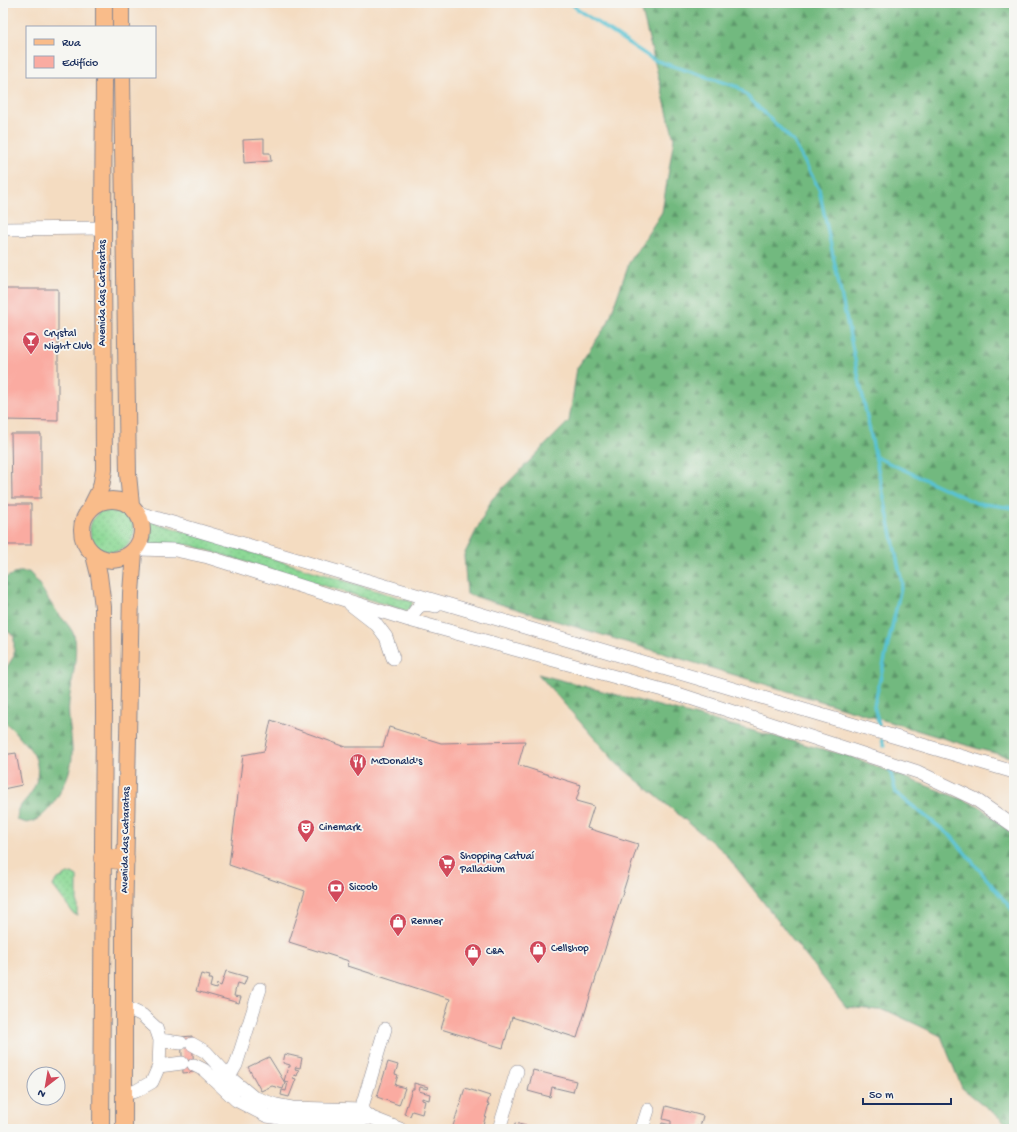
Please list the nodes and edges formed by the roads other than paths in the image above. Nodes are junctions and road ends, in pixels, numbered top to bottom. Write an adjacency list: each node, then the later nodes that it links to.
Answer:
1 (104, 3): 3 (main road)
2 (121, 3): 4 (main road)
3 (104, 26)
4 (122, 26)
5 (104, 78): 7 (main road, Avenida das Cataratas)
6 (122, 78): 10 (main road, Avenida das Cataratas)
7 (103, 228): 8 (street); 9 (main road, Avenida das Cataratas)
8 (3, 229)
9 (91, 507): 10 (main road); 12 (main road)
10 (135, 509): 11 (main road); 14 (street)
11 (135, 551): 12 (main road); 13 (street); 20 (main road, Avenida das Cataratas)
12 (94, 555): 19 (main road, Avenida das Cataratas)
13 (342, 599): 15 (street); 16 (street)
14 (492, 618): 15 (street); 17 (street)
15 (409, 620): 18 (street)
16 (393, 658)
17 (1014, 772)
18 (1014, 826)
19 (103, 858): 20 (highway); 31 (main road, Avenida das Cataratas)
20 (125, 860): 22 (main road, Avenida das Cataratas)
21 (260, 989): 27 (street)
22 (123, 1006): 24 (street); 28 (main road, Avenida das Cataratas)
23 (385, 1029): 30 (street)
24 (160, 1040): 25 (street); 27 (street)
25 (158, 1066): 27 (street); 28 (street)
26 (517, 1071): 34 (street)
27 (225, 1081): 30 (street)
28 (123, 1094): 32 (main road, Avenida das Cataratas)
29 (648, 1110): 35 (street)
30 (364, 1116): 33 (street)
31 (101, 1129)
32 (124, 1129)
33 (400, 1129)
34 (499, 1129)
35 (642, 1129)

